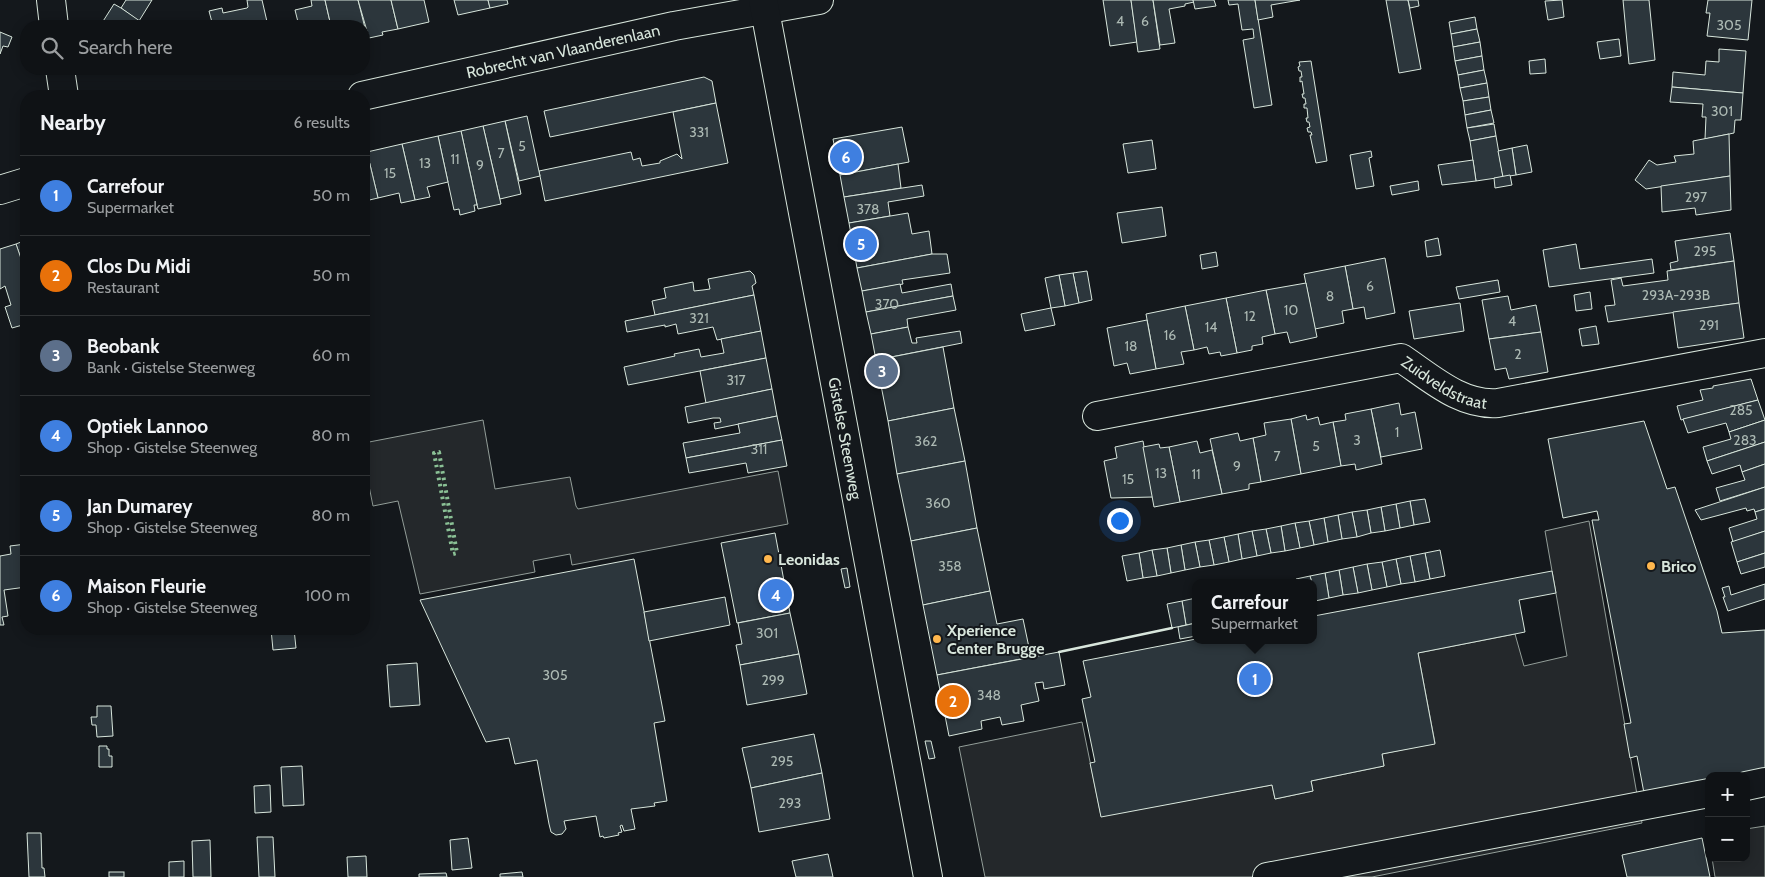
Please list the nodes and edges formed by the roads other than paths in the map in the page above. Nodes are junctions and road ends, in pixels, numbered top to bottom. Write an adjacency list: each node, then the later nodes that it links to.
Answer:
1 (51, 0): 4 (street)
2 (819, 0): 3 (street, Robrecht van Vlaanderenlaan)
3 (764, 5): 7 (street, Robrecht van Vlaanderenlaan); 15 (street, Gistelse Steenweg)
4 (53, 20)
5 (61, 75): 6 (street)
6 (63, 90)
7 (370, 94)
8 (20, 184): 9 (street)
9 (0, 190)
10 (1765, 354): 11 (street, Zuidveldstraat)
11 (1097, 416)
12 (1765, 782): 13 (street)
13 (1750, 785)
14 (1705, 794): 16 (street)
15 (928, 877)
16 (1267, 877)

